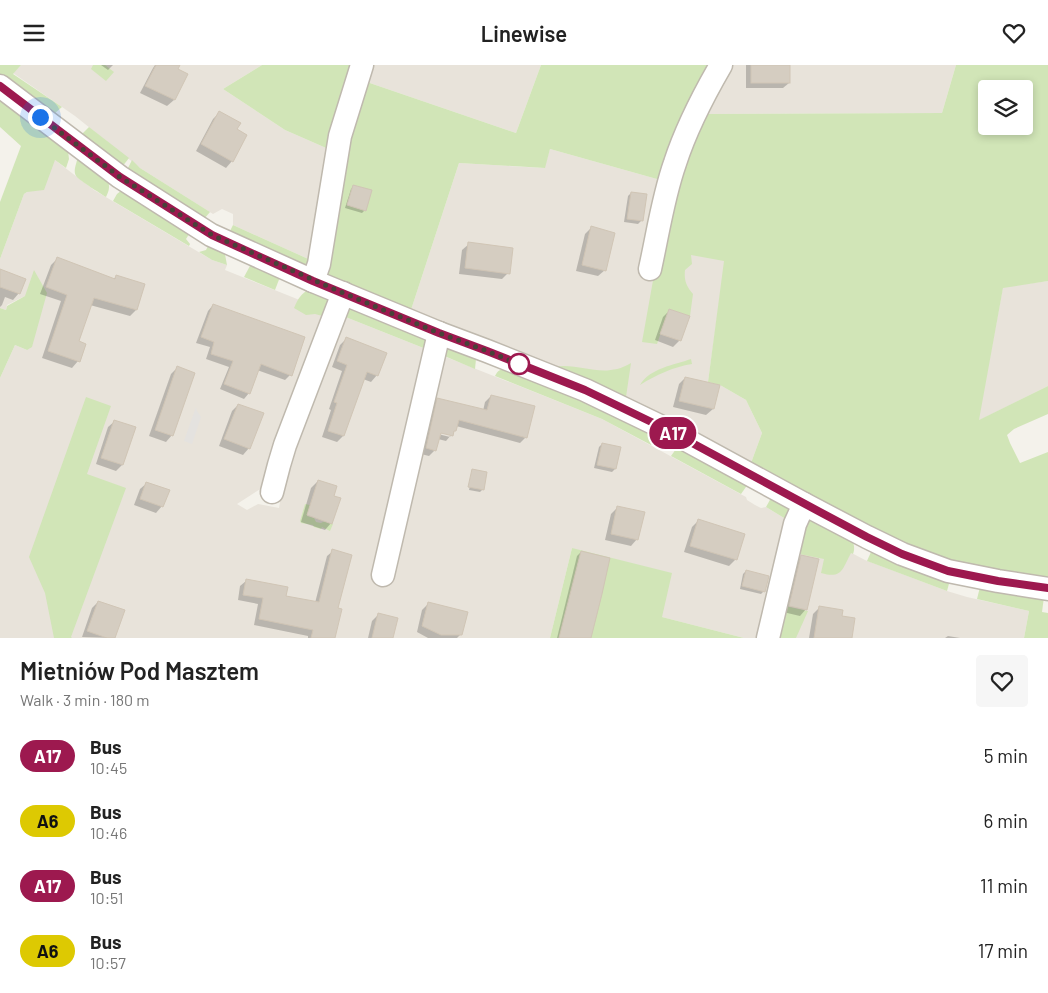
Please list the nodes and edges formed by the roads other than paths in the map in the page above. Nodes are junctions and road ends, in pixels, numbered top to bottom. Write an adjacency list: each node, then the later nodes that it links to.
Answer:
1 (362, 65): 5 (street)
2 (721, 65): 4 (street)
3 (0, 86): 5 (street)
4 (650, 269)
5 (313, 281): 6 (street)
6 (343, 293): 7 (street); 8 (street)
7 (439, 333): 9 (street); 10 (street)
8 (272, 492)
9 (804, 504): 11 (street); 12 (street)
10 (383, 575)
11 (1048, 589)
12 (768, 638)

